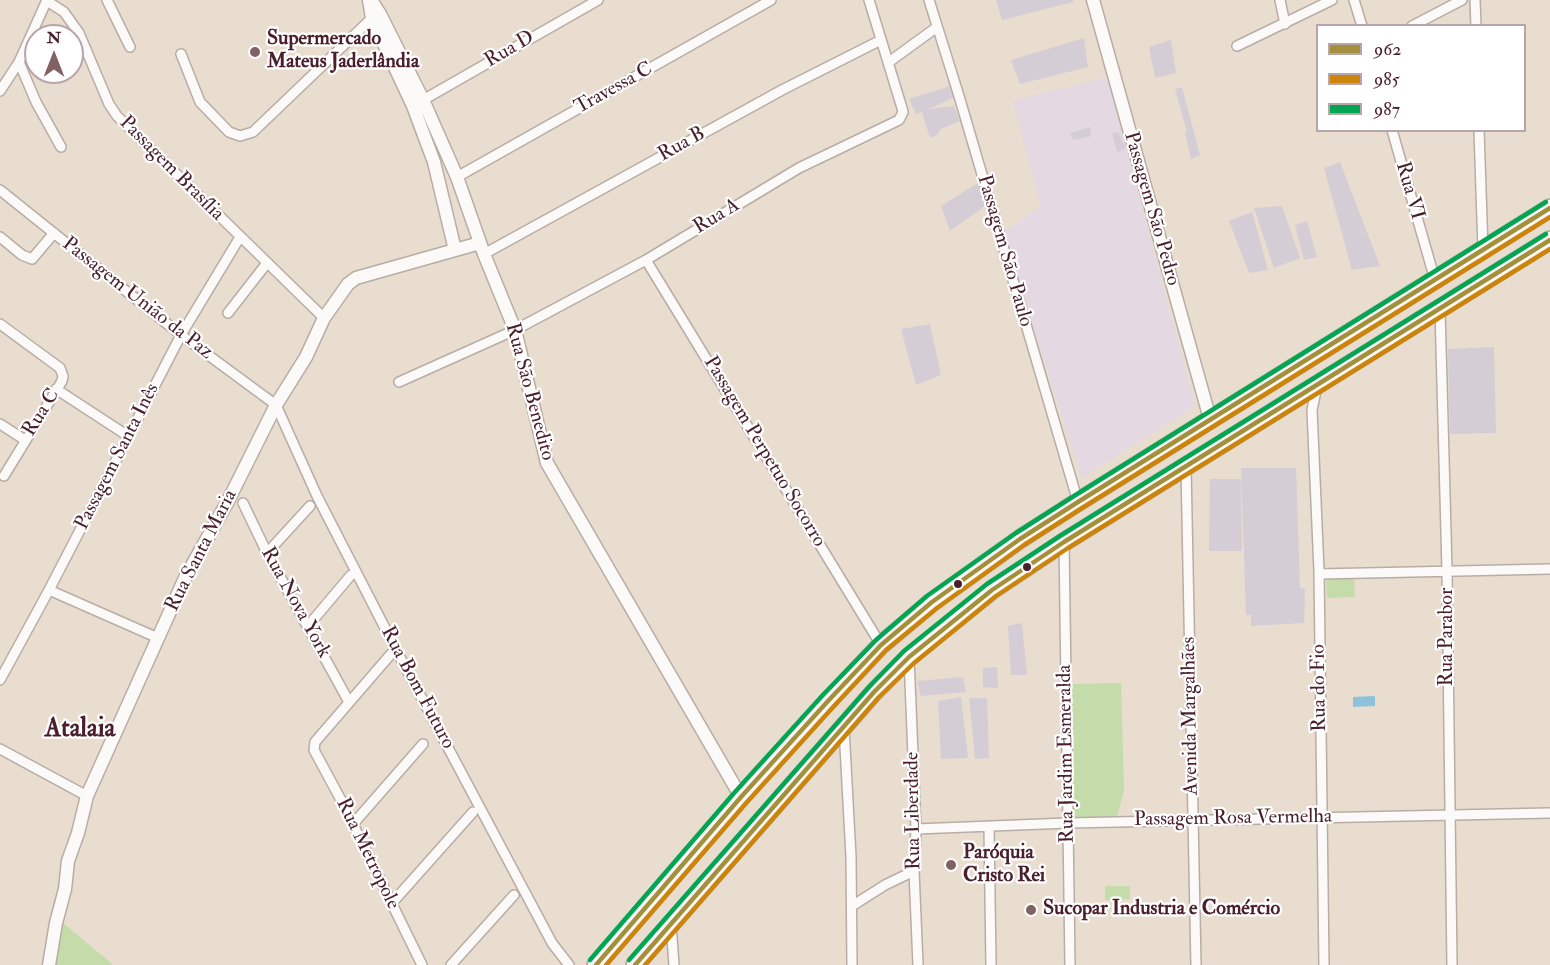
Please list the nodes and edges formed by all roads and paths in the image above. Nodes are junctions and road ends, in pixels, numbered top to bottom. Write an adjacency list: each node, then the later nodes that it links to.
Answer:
1 (107, 0): 22 (street)
2 (370, 0): 14 (street, Rua São Benedito); 27 (street, Rua São Benedito)
3 (597, 0): 27 (street, Rua D)
4 (771, 0): 31 (street, Travessa C)
5 (869, 0): 20 (street)
6 (929, 0): 19 (street, Passagem São Paulo)
7 (1093, 0): 57 (street, Passagem São Pedro)
8 (1280, 0): 15 (street)
9 (1332, 0): 15 (street)
10 (1354, 0): 16 (street)
11 (1462, 0): 17 (street)
12 (1475, 0): 18 (street)
13 (47, 1): 24 (street); 36 (street, Passagem Brasília)
14 (372, 18): 23 (street); 39 (street, Rua São Benedito)
15 (1286, 24): 21 (street)
16 (1361, 24)
17 (1416, 24)
18 (1476, 24)
19 (937, 27): 25 (street); 64 (street, Passagem São Paulo)
20 (881, 40): 25 (street); 38 (street, Rua B)
21 (1238, 46)
22 (130, 47)
23 (181, 54)
24 (19, 62): 26 (street); 30 (street)
25 (890, 62): 41 (street, Rua A)
26 (0, 91)
27 (423, 100): 31 (street, Rua São Benedito)
28 (1393, 132): 43 (street, Rua VI)
29 (1479, 132): 40 (street)
30 (61, 147)
31 (457, 177): 38 (street, Rua São Benedito)
32 (0, 190): 34 (street, Passagem União da Paz)
33 (1550, 208): 40 (highway)
34 (54, 233): 35 (street); 50 (street, Passagem União da Paz)
35 (0, 237)
36 (240, 237): 42 (street, Passagem Brasília); 50 (street, Passagem Santa Inês)
37 (1550, 240): 45 (highway)
38 (482, 249): 39 (street, Rua Santa Maria); 49 (street, Rua São Benedito)
39 (454, 250): 47 (street, Rua Santa Maria)
40 (1483, 250): 43 (highway)
41 (646, 260): 49 (street, Rua A); 76 (street, Passagem Perpetuo Socorro)
42 (267, 263): 46 (street); 47 (street, Passagem Brasília)
43 (1435, 280): 44 (highway)
44 (1410, 295): 51 (highway); 54 (highway)
45 (1440, 309): 54 (highway); 70 (street, Rua Parabor)
46 (228, 313)
47 (324, 318): 55 (street, Rua Santa Maria)
48 (0, 324): 53 (street)
49 (514, 330): 52 (street, Rua A); 85 (street, Rua São Benedito)
50 (181, 335): 55 (street, Passagem União da Paz); 59 (street, Passagem Santa Inês)
51 (1274, 379): 57 (highway); 61 (highway)
52 (399, 382)
53 (59, 385): 59 (street); 60 (street, Rua C)
54 (1311, 389): 56 (street, Rua do Fio); 56 (street, Rua do Fio); 61 (highway)
55 (276, 405): 75 (street, Rua Santa Maria); 103 (street, Rua Bom Futuro)
56 (1312, 410): 71 (street, Rua do Fio)
57 (1210, 419): 64 (highway)
58 (0, 424): 60 (street)
59 (128, 436): 73 (street, Passagem Santa Inês)
60 (25, 440): 63 (street, Rua C)
61 (1206, 455): 62 (highway)
62 (1186, 467): 67 (highway); 90 (street, Avenida Margalhães)
63 (4, 476)
64 (1078, 502): 76 (highway)
65 (243, 503): 68 (street, Rua Nova York)
66 (310, 506): 68 (street)
67 (1064, 542): 78 (highway); 91 (street, Rua Jardim Esmeralda)
68 (267, 553): 74 (street, Rua Nova York)
69 (1550, 569): 70 (street)
70 (1447, 570): 71 (street); 88 (street, Rua Parabor)
71 (1319, 574): 89 (street, Rua do Fio)
72 (351, 575): 74 (street)
73 (49, 590): 75 (street); 79 (street, Passagem Santa Inês)
74 (308, 626): 80 (street, Rua Nova York)
75 (158, 638): 84 (street, Rua Santa Maria)
76 (881, 645): 85 (highway)
77 (391, 654): 80 (street)
78 (909, 657): 81 (highway); 94 (street, Rua Liberdade)
79 (0, 680)
80 (349, 702): 92 (street, Rua Metropole)
81 (844, 726): 98 (street); 99 (highway)
82 (423, 744): 92 (street)
83 (0, 749): 84 (street)
84 (87, 796): 100 (street, Rua Santa Maria)
85 (741, 797): 104 (highway)
86 (473, 812): 97 (street)
87 (1550, 813): 88 (street, Passagem Rosa Vermelha)
88 (1449, 814): 89 (street, Passagem Rosa Vermelha); 113 (street, Rua Parabor)
89 (1321, 817): 90 (street, Passagem Rosa Vermelha); 112 (street, Rua do Fio)
90 (1194, 821): 91 (street, Passagem Rosa Vermelha); 111 (street, Avenida Margalhães)
91 (1068, 823): 93 (street, Passagem Rosa Vermelha); 110 (street, Rua Jardim Esmeralda)
92 (353, 824): 97 (street, Rua Metropole)
93 (989, 827): 94 (street, Passagem Rosa Vermelha); 109 (street)
94 (916, 829): 95 (street, Rua Liberdade)
95 (914, 871): 98 (street); 108 (street, Rua Liberdade)
96 (514, 895): 102 (street)
97 (392, 903): 101 (street, Rua Metropole)
98 (852, 906): 107 (street)
99 (671, 924): 105 (highway); 106 (street)
100 (49, 965)
101 (422, 965)
102 (451, 965)
103 (569, 965)
104 (596, 965)
105 (635, 965)
106 (674, 965)
107 (852, 965)
108 (918, 965)
109 (991, 965)
110 (1070, 965)
111 (1196, 965)
112 (1324, 965)
113 (1452, 965)

